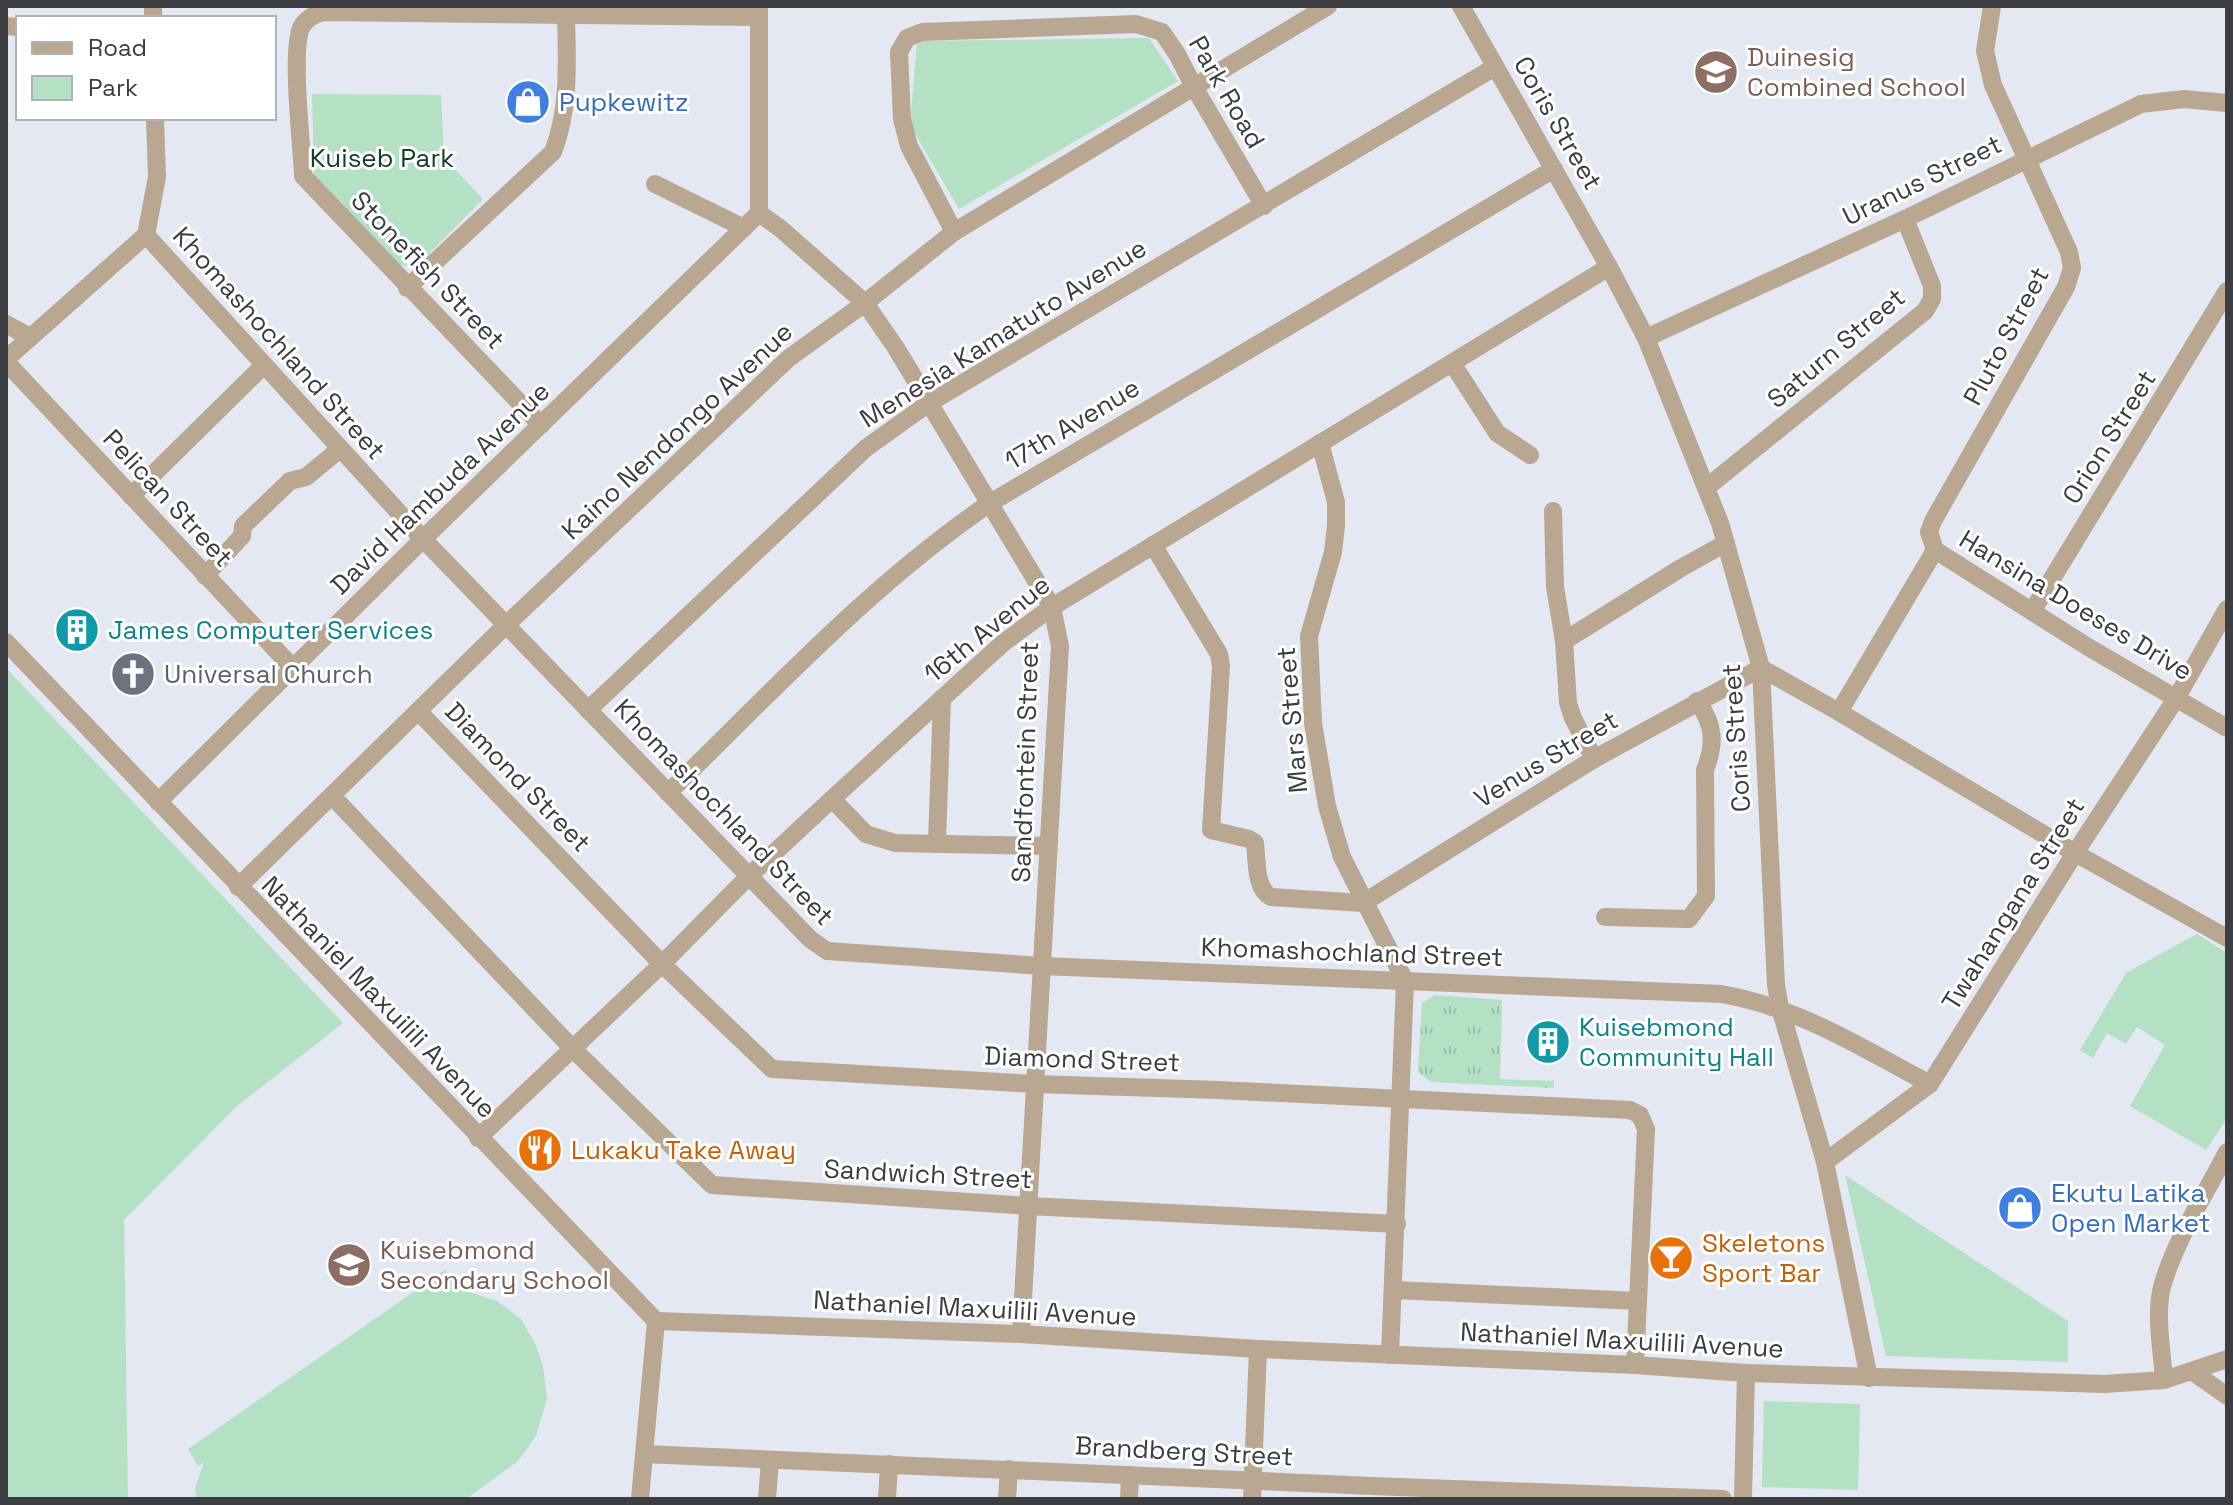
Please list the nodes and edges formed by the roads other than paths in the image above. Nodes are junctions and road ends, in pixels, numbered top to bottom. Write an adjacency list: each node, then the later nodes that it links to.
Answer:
1 (1328, 6): 7 (street, Kaino Nendongo Avenue)
2 (1461, 6): 6 (street, Coris Street)
3 (1992, 6): 10 (street, Pluto Street)
4 (759, 12): 5 (street, Stonefish Street); 14 (street)
5 (566, 15): 20 (street); 20 (street, Stonefish Street)
6 (1495, 67): 11 (street, Coris Street); 13 (street, Menesia Kamatuto Avenue)
7 (1194, 87): 13 (street, Park Road); 17 (street, Kaino Nendongo Avenue); 17 (street, Park Road)
8 (2227, 103): 10 (street, Uranus Street)
9 (155, 120): 18 (street, Khomashochland Street)
10 (2028, 157): 15 (street, Uranus Street); 41 (street, Pluto Street)
11 (1554, 169): 19 (street, Coris Street); 36 (street, 17th Avenue)
12 (655, 184): 16 (street)
13 (1264, 206): 29 (street, Menesia Kamatuto Avenue)
14 (759, 213): 16 (street, David Hambuda Avenue); 22 (street, Sandfontein Street)
15 (1905, 219): 25 (street, Uranus Street); 34 (street, Saturn Street)
16 (744, 228): 30 (street, David Hambuda Avenue)
17 (954, 232): 22 (street, Kaino Nendongo Avenue)
18 (146, 235): 24 (street); 28 (street, Khomashochland Street)
19 (1609, 267): 25 (street, Coris Street); 27 (street, 16th Avenue)
20 (407, 288): 30 (street, Stonefish Street)
21 (2227, 291): 45 (street, Orion Street)
22 (865, 303): 29 (street, Sandfontein Street); 46 (street, Kaino Nendongo Avenue)
23 (6, 324): 24 (street)
24 (30, 337): 26 (street)
25 (1646, 338): 34 (street, Coris Street)
26 (6, 361): 35 (street, Pelican Street)
27 (1452, 363): 31 (street, 16th Avenue); 33 (street)
28 (264, 365): 32 (street, Khomashochland Street); 35 (street)
29 (929, 403): 36 (street, Sandfontein Street); 54 (street, Menesia Kamatuto Avenue)
30 (541, 425): 38 (street, David Hambuda Avenue)
31 (1320, 443): 40 (street, 16th Avenue); 68 (street, Mars Street)
32 (340, 449): 38 (street, Khomashochland Street); 42 (street)
33 (1530, 455)
34 (1706, 488): 39 (street, Coris Street)
35 (131, 496): 42 (street, Pelican Street)
36 (990, 503): 43 (street, Sandfontein Street); 59 (street, 17th Avenue)
37 (1553, 511): 47 (street)
38 (423, 539): 46 (street, Khomashochland Street); 49 (street, David Hambuda Avenue)
39 (1726, 543): 47 (street); 50 (street, Coris Street)
40 (1153, 545): 43 (street, 16th Avenue); 68 (street)
41 (1935, 550): 45 (street, Hansina Doeses Drive); 56 (street, Hansina Doeses Drive)
42 (205, 576): 49 (street, Pelican Street)
43 (1052, 607): 52 (street, 16th Avenue); 64 (street, Sandfontein Street)
44 (2227, 609): 51 (street, Twahangana Street)
45 (2033, 610): 51 (street, Hansina Doeses Drive)
46 (506, 625): 54 (street, Khomashochland Street); 55 (street, Kaino Nendongo Avenue)
47 (1564, 641): 58 (street)
48 (6, 642): 62 (street, Nathaniel Maxuilili Avenue)
49 (293, 668): 62 (street, David Hambuda Avenue)
50 (1761, 668): 53 (street, Venus Street); 56 (street); 74 (street, Coris Street)
51 (2177, 697): 57 (street, Hansina Doeses Drive); 65 (street, Twahangana Street)
52 (942, 698): 61 (street, 16th Avenue); 63 (street)
53 (1697, 701): 58 (street, Venus Street); 69 (street)
54 (588, 710): 59 (street, Khomashochland Street)
55 (419, 712): 60 (street, Kaino Nendongo Avenue); 71 (street, Diamond Street)
56 (1839, 712): 65 (street)
57 (2227, 728)
58 (1594, 759): 68 (street, Venus Street)
59 (668, 793): 66 (street, Khomashochland Street)
60 (332, 796): 67 (street, Kaino Nendongo Avenue); 75 (street, Sandwich Street)
61 (832, 799): 63 (street); 66 (street, 16th Avenue)
62 (158, 802): 67 (street, Nathaniel Maxuilili Avenue)
63 (937, 842): 64 (street)
64 (1048, 846): 72 (street, Sandfontein Street)
65 (2075, 853): 70 (street); 77 (street, Twahangana Street)
66 (749, 876): 71 (street, 16th Avenue); 72 (street, Khomashochland Street)
67 (238, 887): 79 (street, Nathaniel Maxuilili Avenue)
68 (1363, 903): 73 (street, Mars Street)
69 (1605, 917)
70 (2227, 938)
71 (662, 964): 75 (street, 16th Avenue); 76 (street, Diamond Street)
72 (1042, 966): 73 (street, Khomashochland Street); 76 (street, Sandfontein Street)
73 (1405, 981): 74 (street, Khomashochland Street); 78 (street)
74 (1780, 1008): 77 (street); 81 (street, Coris Street)
75 (573, 1049): 79 (street, 16th Avenue); 82 (street, Sandwich Street)
76 (1035, 1084): 78 (street, Diamond Street); 82 (street, Sandfontein Street)
77 (1930, 1084): 81 (street)
78 (1401, 1100): 83 (street); 85 (street, Diamond Street)
79 (478, 1138): 86 (street, Nathaniel Maxuilili Avenue)
80 (2227, 1152): 95 (street)
81 (1825, 1162): 94 (street, Coris Street)
82 (1028, 1206): 83 (street, Sandwich Street); 87 (street, Sandfontein Street)
83 (1397, 1224): 84 (street)
84 (1394, 1290): 85 (street); 89 (street)
85 (1638, 1301): 91 (street, Diamond Street)
86 (656, 1321): 87 (street, Nathaniel Maxuilili Avenue); 97 (street)
87 (1021, 1334): 88 (street, Nathaniel Maxuilili Avenue)
88 (1258, 1349): 89 (street, Nathaniel Maxuilili Avenue); 102 (street)
89 (1390, 1355): 91 (street, Nathaniel Maxuilili Avenue)
90 (2227, 1359): 92 (street, Nathaniel Maxuilili Avenue)
91 (1635, 1365): 93 (street, Nathaniel Maxuilili Avenue)
92 (2193, 1372): 95 (street, Nathaniel Maxuilili Avenue); 96 (street)
93 (1746, 1373): 94 (street, Nathaniel Maxuilili Avenue); 112 (street)
94 (1869, 1378): 95 (street, Nathaniel Maxuilili Avenue)
95 (2164, 1380)
96 (2227, 1396)
97 (644, 1454): 98 (street, Brandberg Street); 105 (street)
98 (770, 1460): 99 (street, Brandberg Street); 106 (street)
99 (889, 1464): 100 (street, Brandberg Street); 107 (street)
100 (1009, 1469): 101 (street, Brandberg Street); 108 (street)
101 (1130, 1475): 102 (street, Brandberg Street); 109 (street)
102 (1252, 1479): 103 (street, Brandberg Street); 110 (street)
103 (1372, 1493): 104 (street, Brandberg Street)
104 (1498, 1495): 111 (street, Brandberg Street)
105 (640, 1499)
106 (767, 1499)
107 (887, 1499)
108 (1007, 1499)
109 (1129, 1499)
110 (1252, 1499)
111 (1723, 1499)
112 (1743, 1499)

